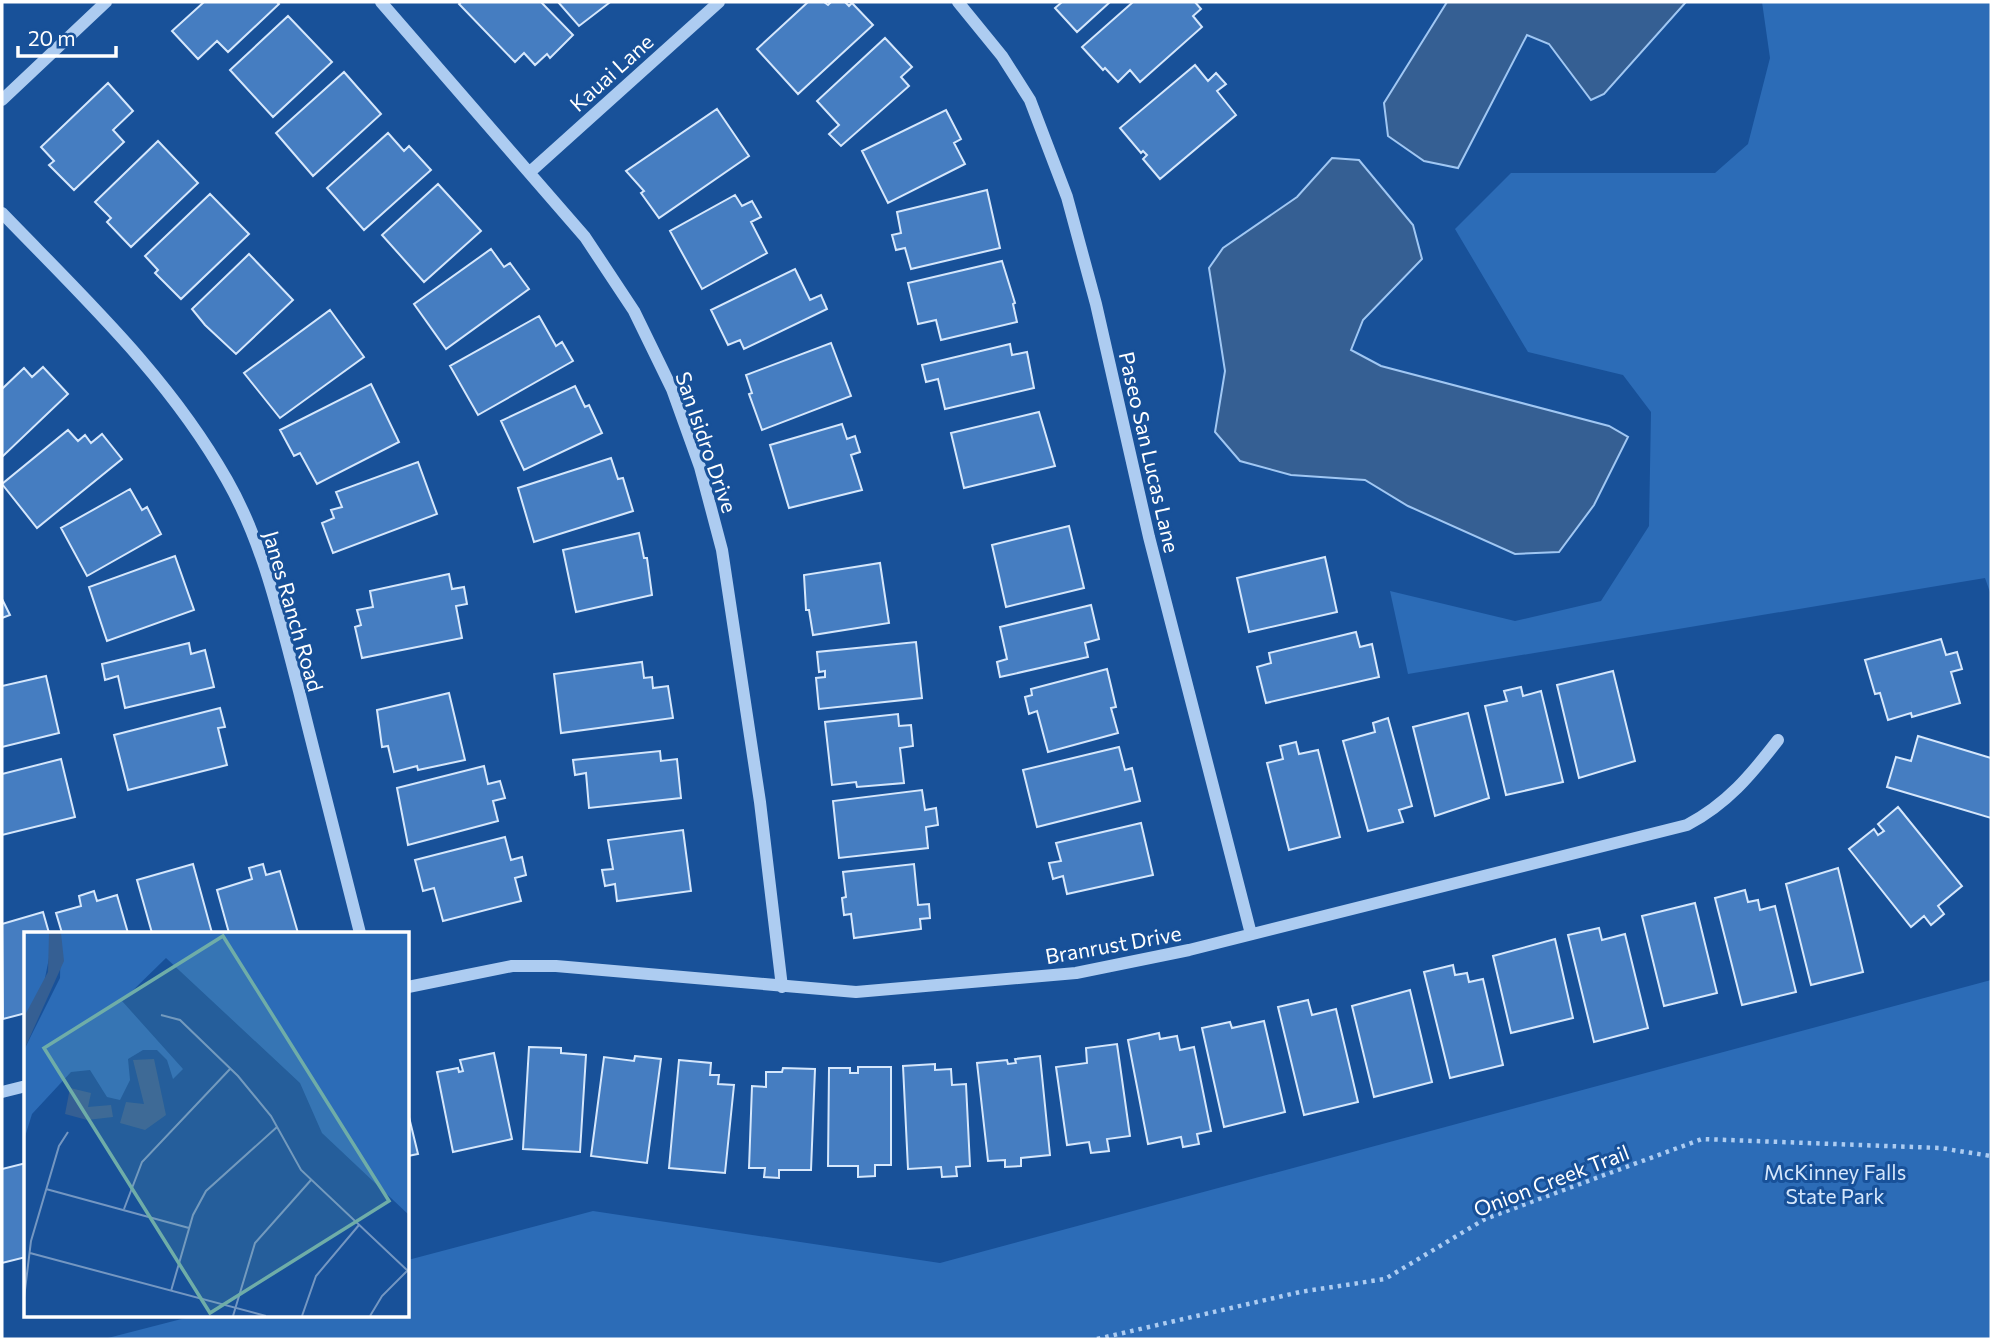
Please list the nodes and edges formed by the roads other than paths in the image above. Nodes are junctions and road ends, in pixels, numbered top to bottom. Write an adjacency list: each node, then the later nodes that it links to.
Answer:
1 (106, 2): 5 (street)
2 (381, 2): 6 (street, San Isidro Drive)
3 (719, 2): 6 (street, Kauai Lane)
4 (958, 2): 10 (street, Paseo San Lucas Lane)
5 (2, 100)
6 (530, 172): 12 (street, San Isidro Drive)
7 (2, 213): 9 (street, Janes Ranch Road)
8 (1778, 740): 10 (street, Branrust Drive)
9 (360, 932)
10 (1251, 934): 12 (street, Branrust Drive)
11 (410, 986): 12 (street, Branrust Drive)
12 (782, 987)
13 (24, 1086): 14 (street)
14 (2, 1092)

